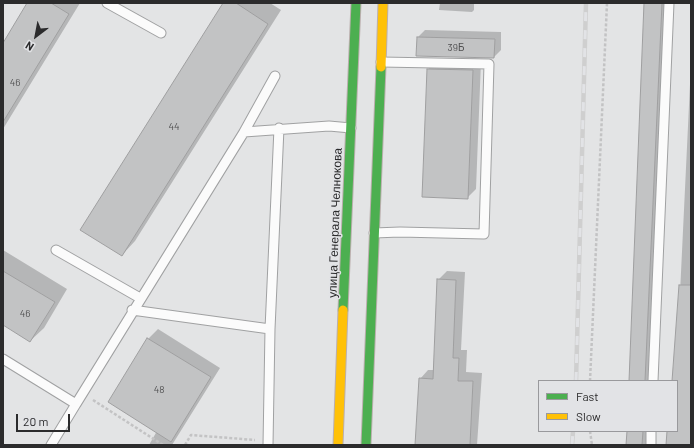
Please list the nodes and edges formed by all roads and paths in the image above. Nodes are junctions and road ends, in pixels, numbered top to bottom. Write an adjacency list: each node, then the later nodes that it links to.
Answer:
1 (107, 3): 6 (lane)
2 (356, 3): 10 (main road, улица Генерала Челнокова)
3 (383, 3): 7 (main road)
4 (607, 3): 18 (path)
5 (669, 3): 19 (lane)
6 (161, 33)
7 (381, 62): 12 (main road); 12 (lane)
8 (275, 76): 11 (lane)
9 (279, 128): 10 (lane); 11 (lane); 16 (lane)
10 (351, 128): 28 (main road, улица Генерала Челнокова)
11 (244, 132): 14 (lane)
12 (374, 233): 29 (main road)
13 (56, 250): 14 (lane)
14 (140, 298): 15 (lane)
15 (132, 310): 16 (lane); 20 (lane)
16 (270, 329): 24 (lane)
17 (3, 359): 21 (lane)
18 (590, 380)
19 (653, 380)
20 (82, 393): 21 (lane); 26 (path)
21 (76, 404): 25 (lane)
22 (590, 432): 30 (path)
23 (651, 432): 31 (lane)
24 (269, 443): 27 (path)
25 (51, 445)
26 (163, 445)
27 (185, 445)
28 (338, 445)
29 (366, 445)
30 (592, 445)
31 (651, 445)

